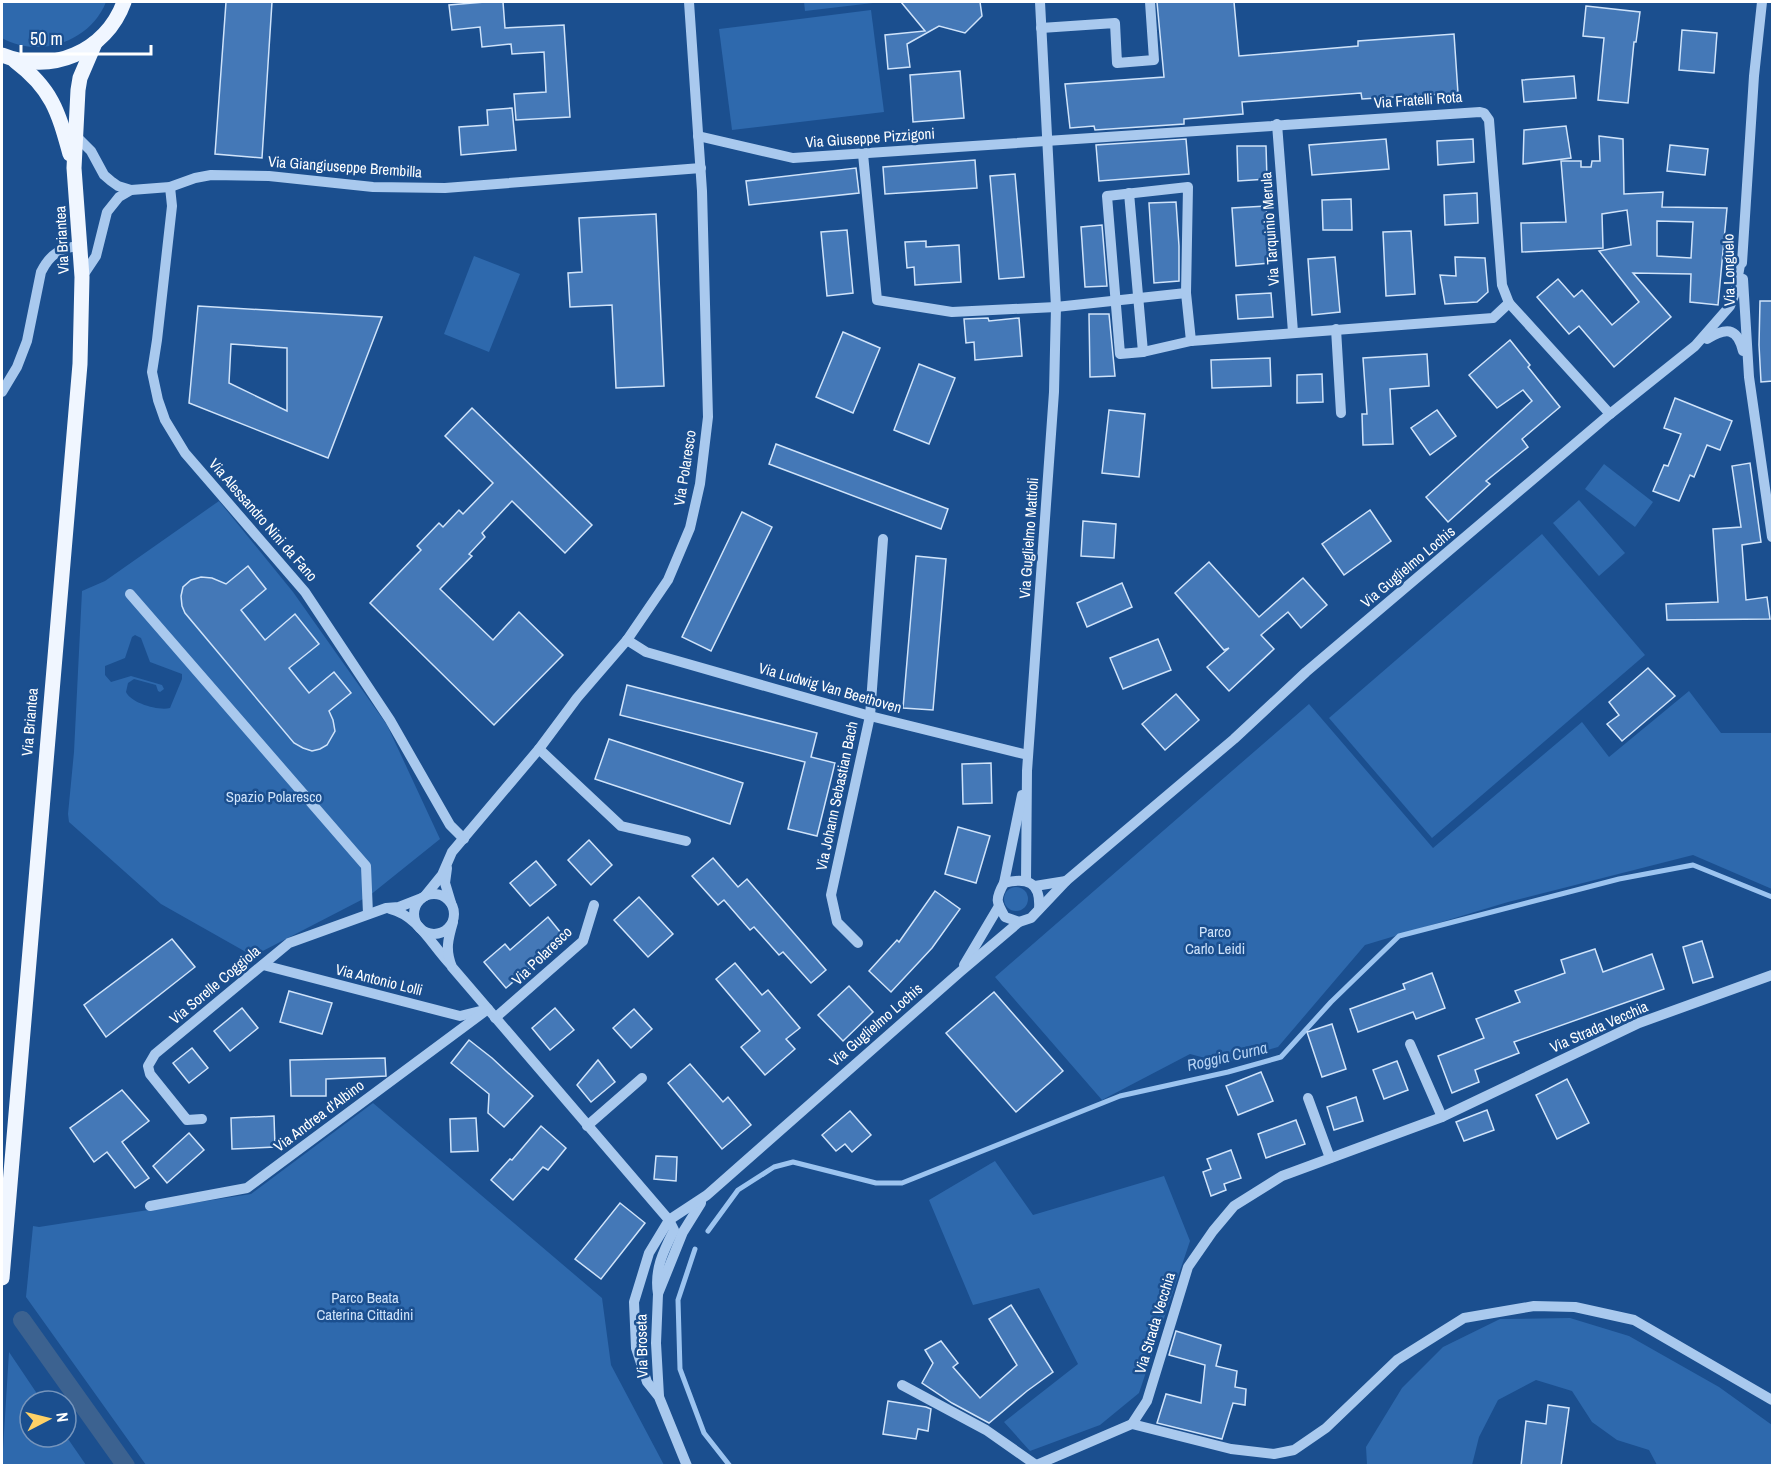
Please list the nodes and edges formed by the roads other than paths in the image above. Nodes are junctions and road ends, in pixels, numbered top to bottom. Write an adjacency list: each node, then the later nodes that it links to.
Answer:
1 (689, 2): 11 (street, Via Polaresco)
2 (1040, 2): 6 (street, Via Guglielmo Mattioli)
3 (1150, 2): 6 (street)
4 (1762, 2): 20 (street, Via Longuelo)
5 (124, 4): 7 (main road)
6 (1041, 28): 12 (street, Via Guglielmo Mattioli)
7 (95, 43): 8 (main road); 10 (main road)
8 (8, 57): 14 (main road)
9 (1277, 124): 12 (street, Via Fratelli Rota); 25 (street, Via Fratelli Rota); 28 (street, Via Tarquinio Merula)
10 (75, 135): 14 (main road); 17 (street)
11 (698, 136): 13 (street, Via Giuseppe Pizzigoni); 15 (street, Via Polaresco)
12 (1046, 141): 13 (street, Via Giuseppe Pizzigoni); 26 (street, Via Guglielmo Mattioli)
13 (863, 154): 26 (street)
14 (74, 168): 19 (main road, Via Briantea)
15 (701, 168): 16 (street, Via Giangiuseppe Brembilla); 39 (street, Via Polaresco)
16 (170, 187): 17 (street, Via Giangiuseppe Brembilla); 44 (street, Via Alessandro Nini da Fano)
17 (132, 190): 21 (street)
18 (1129, 193): 22 (street); 23 (street); 24 (street)
19 (81, 246): 21 (main road, Via Briantea); 33 (street)
20 (1741, 259): 30 (street, Via Guglielmo Lochis); 32 (street, Via Longuelo)
21 (82, 277): 78 (main road, Via Briantea)
22 (1186, 292): 23 (street); 29 (street)
23 (1137, 298): 24 (street); 31 (street)
24 (1115, 300): 26 (street); 31 (street)
25 (1509, 303): 27 (street); 35 (street, Via Fratelli Rota)
26 (1056, 307): 42 (street, Via Guglielmo Mattioli)
27 (1336, 329): 28 (street); 34 (street)
28 (1293, 332): 29 (street)
29 (1191, 341): 31 (street)
30 (1695, 346): 32 (street); 35 (street, Via Guglielmo Lochis)
31 (1143, 352)
32 (1749, 377): 36 (street, Via Longuelo)
33 (2, 392)
34 (1341, 413)
35 (1610, 414): 47 (street, Via Guglielmo Lochis)
36 (1773, 537)
37 (883, 539): 40 (street, Via Johann Sebastian Bach)
38 (130, 594): 56 (street)
39 (627, 640): 40 (street, Via Ludwig Van Beethoven); 41 (street, Via Polaresco)
40 (870, 716): 42 (street, Via Ludwig Van Beethoven); 60 (street, Via Johann Sebastian Bach)
41 (538, 749): 44 (street, Via Polaresco); 45 (street)
42 (1028, 755): 43 (street, Via Guglielmo Mattioli)
43 (1027, 771): 48 (street, Via Guglielmo Mattioli); 49 (street, Via Guglielmo Mattioli)
44 (464, 839): 46 (street, Via Polaresco)
45 (686, 841)
46 (449, 860): 50 (street, Via Polaresco); 53 (street)
47 (1066, 881): 49 (street); 55 (street, Via Guglielmo Lochis)
48 (1004, 883): 49 (street); 52 (street, Via Guglielmo Mattioli)
49 (1030, 884): 55 (street, Via Guglielmo Mattioli)
50 (424, 897): 53 (street); 54 (street, Via Sorelle Coggiola); 59 (street, Via Polaresco)
51 (594, 905): 66 (street, Via Polaresco)
52 (999, 906): 58 (street); 63 (street, Via Guglielmo Mattioli)
53 (453, 907): 57 (street)
54 (386, 908): 56 (street, Via Sorelle Coggiola); 59 (street)
55 (1039, 909): 58 (street, Via Guglielmo Lochis)
56 (369, 914): 61 (street, Via Sorelle Coggiola)
57 (453, 922): 59 (street); 62 (street)
58 (1019, 922): 63 (street, Via Guglielmo Lochis)
59 (418, 926): 62 (street)
60 (858, 943)
61 (262, 965): 65 (street, Via Antonio Lolli); 71 (street, Via Sorelle Coggiola)
62 (452, 967): 65 (street)
63 (960, 972): 74 (street, Via Guglielmo Lochis)
64 (1773, 975): 70 (street, Via Strada Vecchia)
65 (488, 1009): 66 (street); 75 (street, Via Andrea d'Albino)
66 (495, 1018): 72 (street)
67 (1410, 1044): 70 (street)
68 (642, 1078): 72 (street)
69 (1308, 1098): 73 (street)
70 (1442, 1117): 73 (street, Via Strada Vecchia)
71 (202, 1119)
72 (587, 1125): 76 (street)
73 (1330, 1158): 83 (street, Via Strada Vecchia)
74 (707, 1195): 76 (street, Via Guglielmo Lochis); 77 (street, Via Guglielmo Lochis)
75 (150, 1206)
76 (669, 1220): 79 (street, Via Broseta); 81 (street, Via Broseta)
77 (683, 1232): 79 (street, Via Broseta)
78 (2, 1273)
79 (658, 1294): 81 (street, Via Broseta)
80 (902, 1385): 84 (street)
81 (659, 1397): 85 (street, Via Broseta)
82 (1773, 1400): 83 (street)
83 (1132, 1424): 84 (street)
84 (1039, 1464)
85 (687, 1466)

